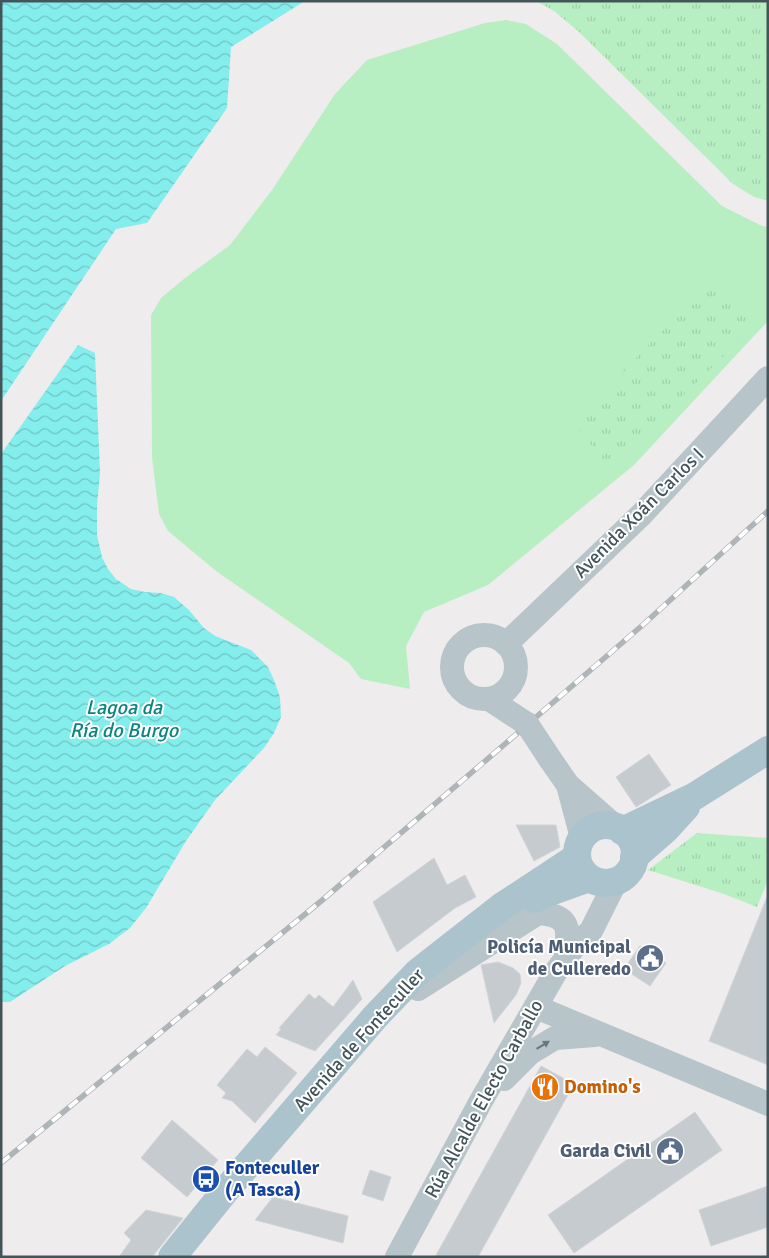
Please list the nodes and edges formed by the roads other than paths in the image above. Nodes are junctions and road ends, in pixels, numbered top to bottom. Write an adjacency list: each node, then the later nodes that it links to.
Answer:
1 (768, 378): 2 (street, Avenida Xoán Carlos I)
2 (506, 644): 3 (street); 4 (street)
3 (511, 684): 4 (street); 5 (street)
4 (489, 699): 5 (street)
5 (527, 724): 7 (street, bridge)
6 (768, 750): 8 (main road)
7 (568, 785): 9 (street); 11 (street)
8 (695, 796): 9 (main road); 10 (main road)
9 (620, 829): 10 (main road); 11 (main road)
10 (634, 857): 11 (main road)
11 (592, 867): 12 (street, Rúa Alcalde Electo Carballo); 13 (main road, Avenida de Fonteculler); 19 (main road, Avenida de Fonteculler)
12 (571, 950): 13 (street); 14 (street, Rúa Alcalde Electo Carballo)
13 (418, 989): 20 (main road, Avenida de Fonteculler)
14 (536, 1007): 15 (street); 16 (street, Rúa Alcalde Electo Carballo)
15 (603, 1035): 16 (street, one-way to 15); 17 (street)
16 (481, 1101): 18 (street, Rúa Alcalde Electo Carballo)
17 (768, 1104)
18 (401, 1251)
19 (172, 1257)
20 (191, 1257)

